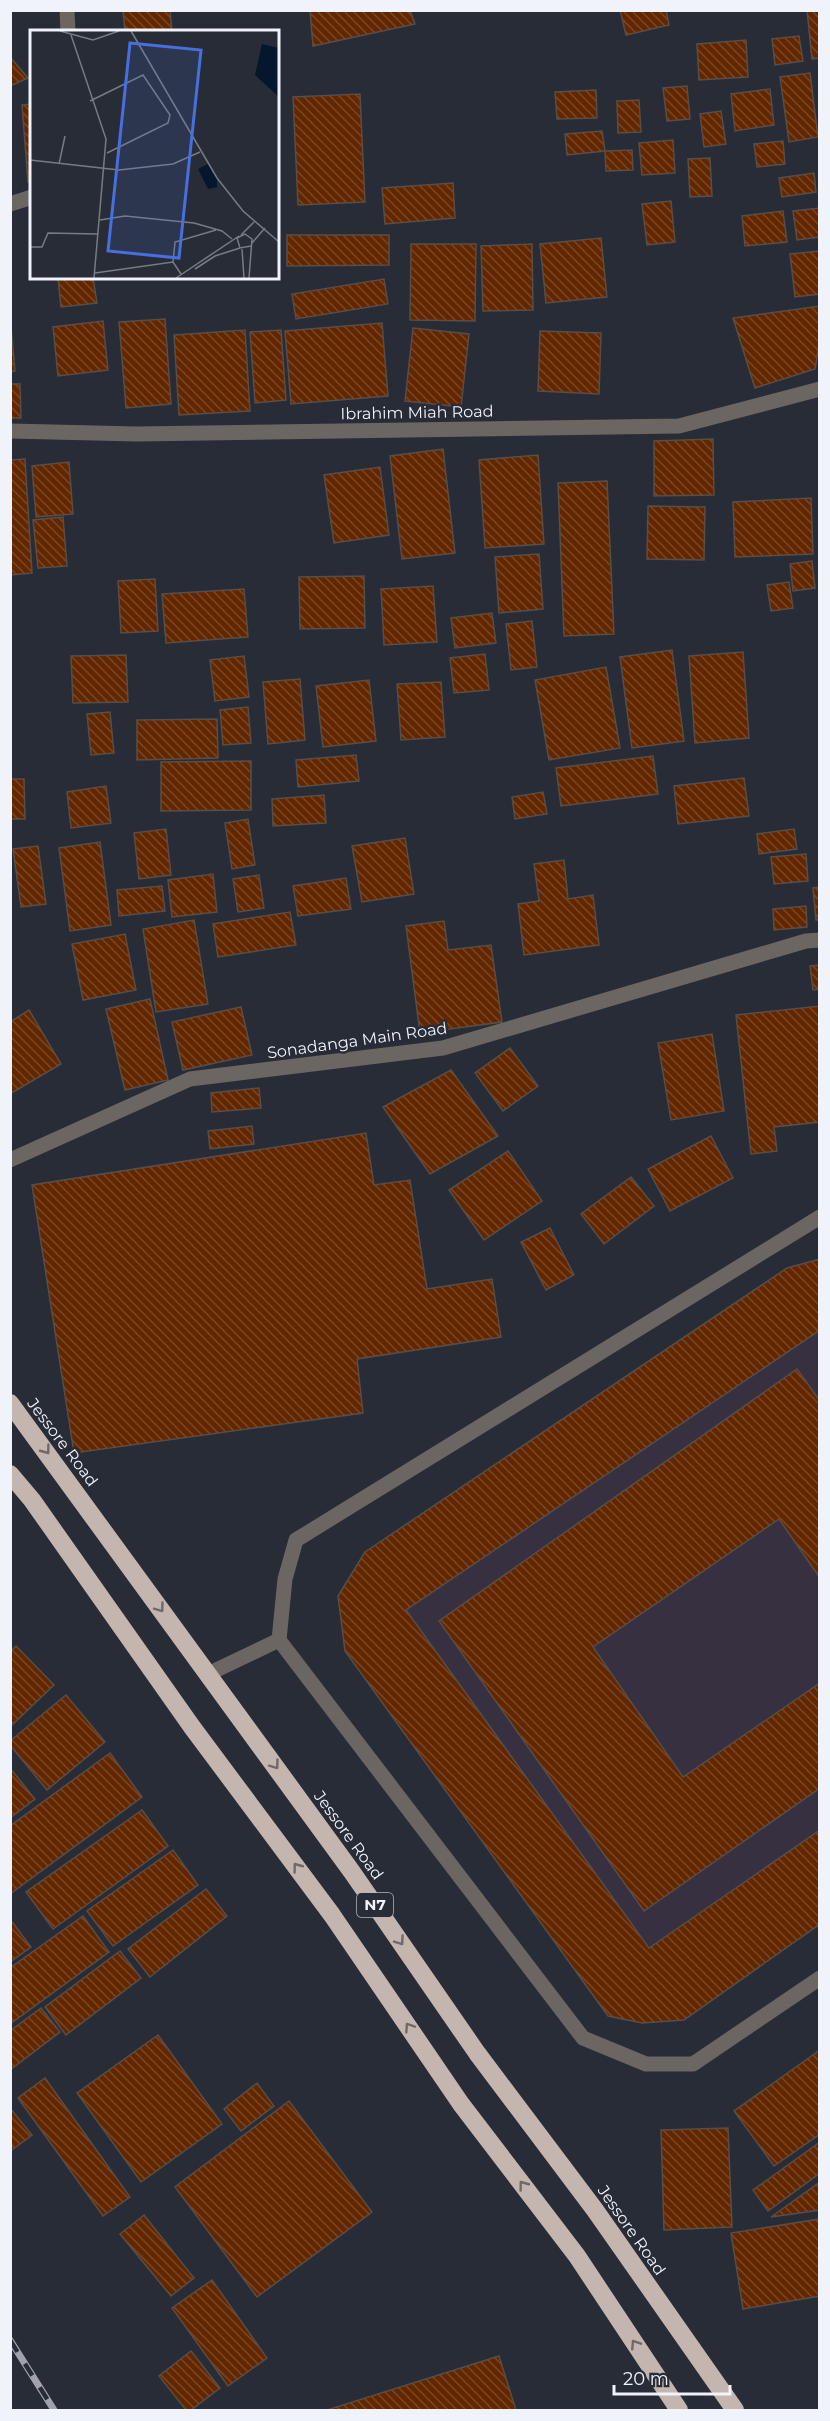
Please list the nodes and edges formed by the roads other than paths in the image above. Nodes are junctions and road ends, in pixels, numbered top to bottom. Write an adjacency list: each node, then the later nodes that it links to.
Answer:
1 (67, 10): 2 (street)
2 (68, 30)
3 (30, 198): 4 (street)
4 (10, 204)
5 (819, 389): 6 (street, Ibrahim Miah Road)
6 (10, 431)
7 (819, 940): 8 (street, Sonadanga Main Road)
8 (10, 1160)
9 (819, 1217): 12 (street)
10 (10, 1403): 13 (highway, Jessore Road / N7, one-way to 13)
11 (10, 1474): 15 (highway, N7, one-way to 11)
12 (279, 1640): 13 (street); 14 (street)
13 (208, 1674): 16 (highway, Jessore Road / N7, one-way to 16)
14 (819, 1978)
15 (679, 2410)
16 (735, 2410)

